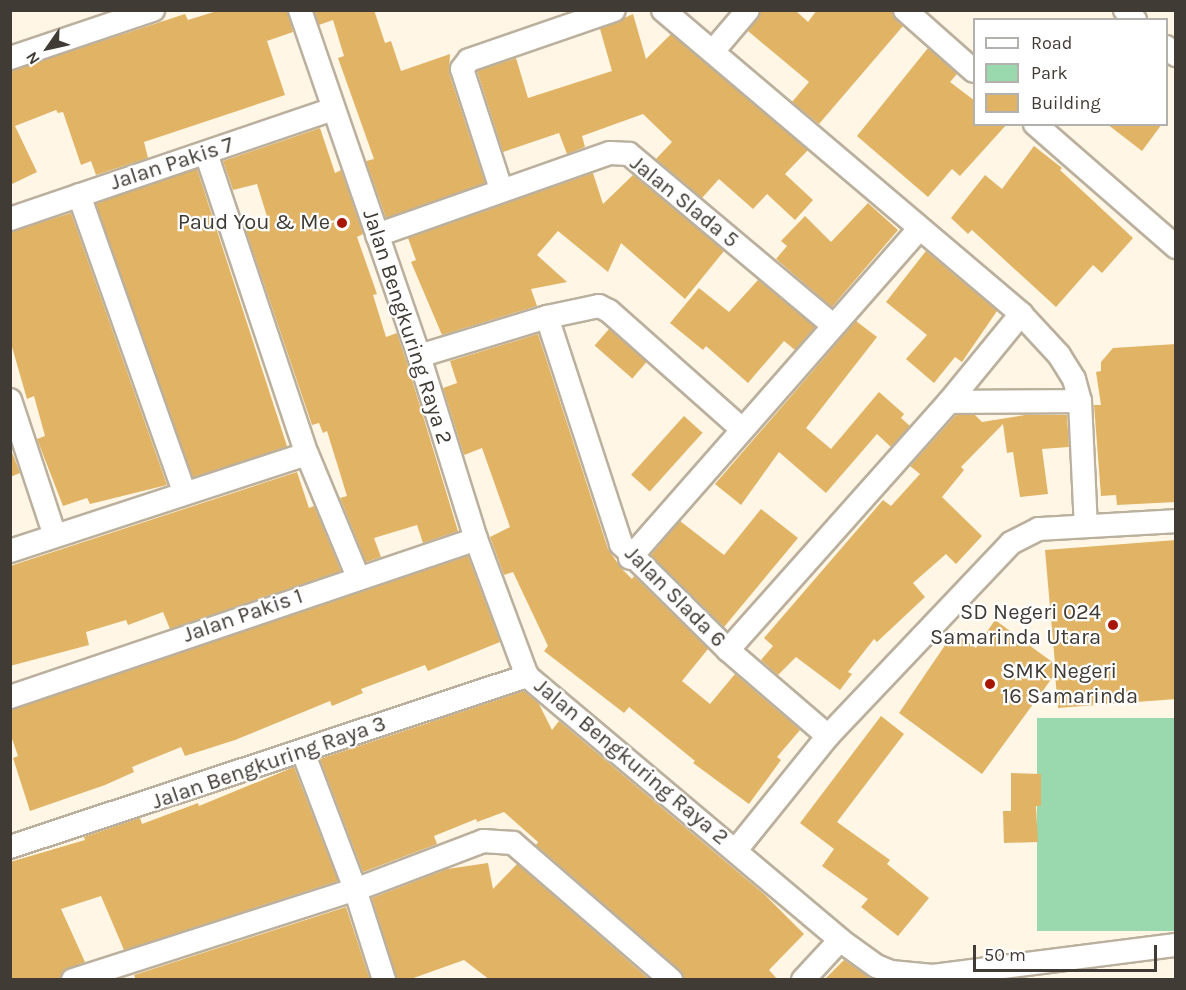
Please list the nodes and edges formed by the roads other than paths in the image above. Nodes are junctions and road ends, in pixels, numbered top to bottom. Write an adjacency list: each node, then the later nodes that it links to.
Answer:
1 (153, 10): 8 (street)
2 (300, 10): 10 (street, Jalan Bengkuring Raya 2)
3 (614, 10): 13 (street)
4 (663, 10): 7 (street)
5 (748, 10): 7 (street)
6 (905, 10): 9 (street)
7 (714, 50): 16 (street)
8 (10, 58)
9 (973, 69)
10 (333, 109): 12 (street, Jalan Pakis 7); 17 (street, Jalan Bengkuring Raya 2)
11 (1037, 126): 18 (street)
12 (207, 153): 14 (street, Jalan Pakis 7); 27 (street)
13 (501, 189): 17 (street, Jalan Slada 5); 21 (street, Jalan Slada 5)
14 (79, 195): 15 (street, Jalan Pakis 7); 28 (street)
15 (10, 219)
16 (918, 230): 19 (street); 21 (street)
17 (378, 235): 22 (street, Jalan Bengkuring Raya 2)
18 (1176, 247)
19 (1021, 314): 24 (street); 25 (street)
20 (547, 317): 22 (street); 26 (street); 34 (street, Jalan Slada 6)
21 (832, 326): 26 (street)
22 (419, 356): 32 (street, Jalan Bengkuring Raya 2)
23 (10, 400): 31 (street)
24 (1080, 400): 25 (street); 30 (street)
25 (949, 402): 36 (street)
26 (742, 429): 34 (street)
27 (307, 454): 28 (street); 35 (street)
28 (184, 492): 31 (street)
29 (1176, 521): 30 (street)
30 (1086, 526): 39 (street)
31 (55, 536): 33 (street)
32 (476, 539): 35 (street, Jalan Pakis 1); 37 (street, Jalan Bengkuring Raya 2)
33 (10, 552)
34 (630, 558): 36 (street, Jalan Slada 6)
35 (358, 577): 38 (street, Jalan Pakis 1)
36 (728, 650): 39 (street, Jalan Slada 6)
37 (527, 676): 40 (street, Jalan Bengkuring Raya 3); 42 (street, Jalan Bengkuring Raya 2)
38 (10, 697)
39 (828, 736): 42 (street)
40 (303, 752): 41 (street, Jalan Bengkuring Raya 3); 43 (street)
41 (12, 842)
42 (736, 850): 44 (street, Jalan Bengkuring Raya 2)
43 (355, 889): 47 (street); 48 (street); 49 (street)
44 (840, 940): 46 (street, Jalan Bengkuring Raya 2); 50 (street)
45 (1176, 945): 46 (street, Jalan Bengkuring Raya 2)
46 (991, 974)
47 (73, 980)
48 (384, 980)
49 (671, 980)
50 (803, 980)

